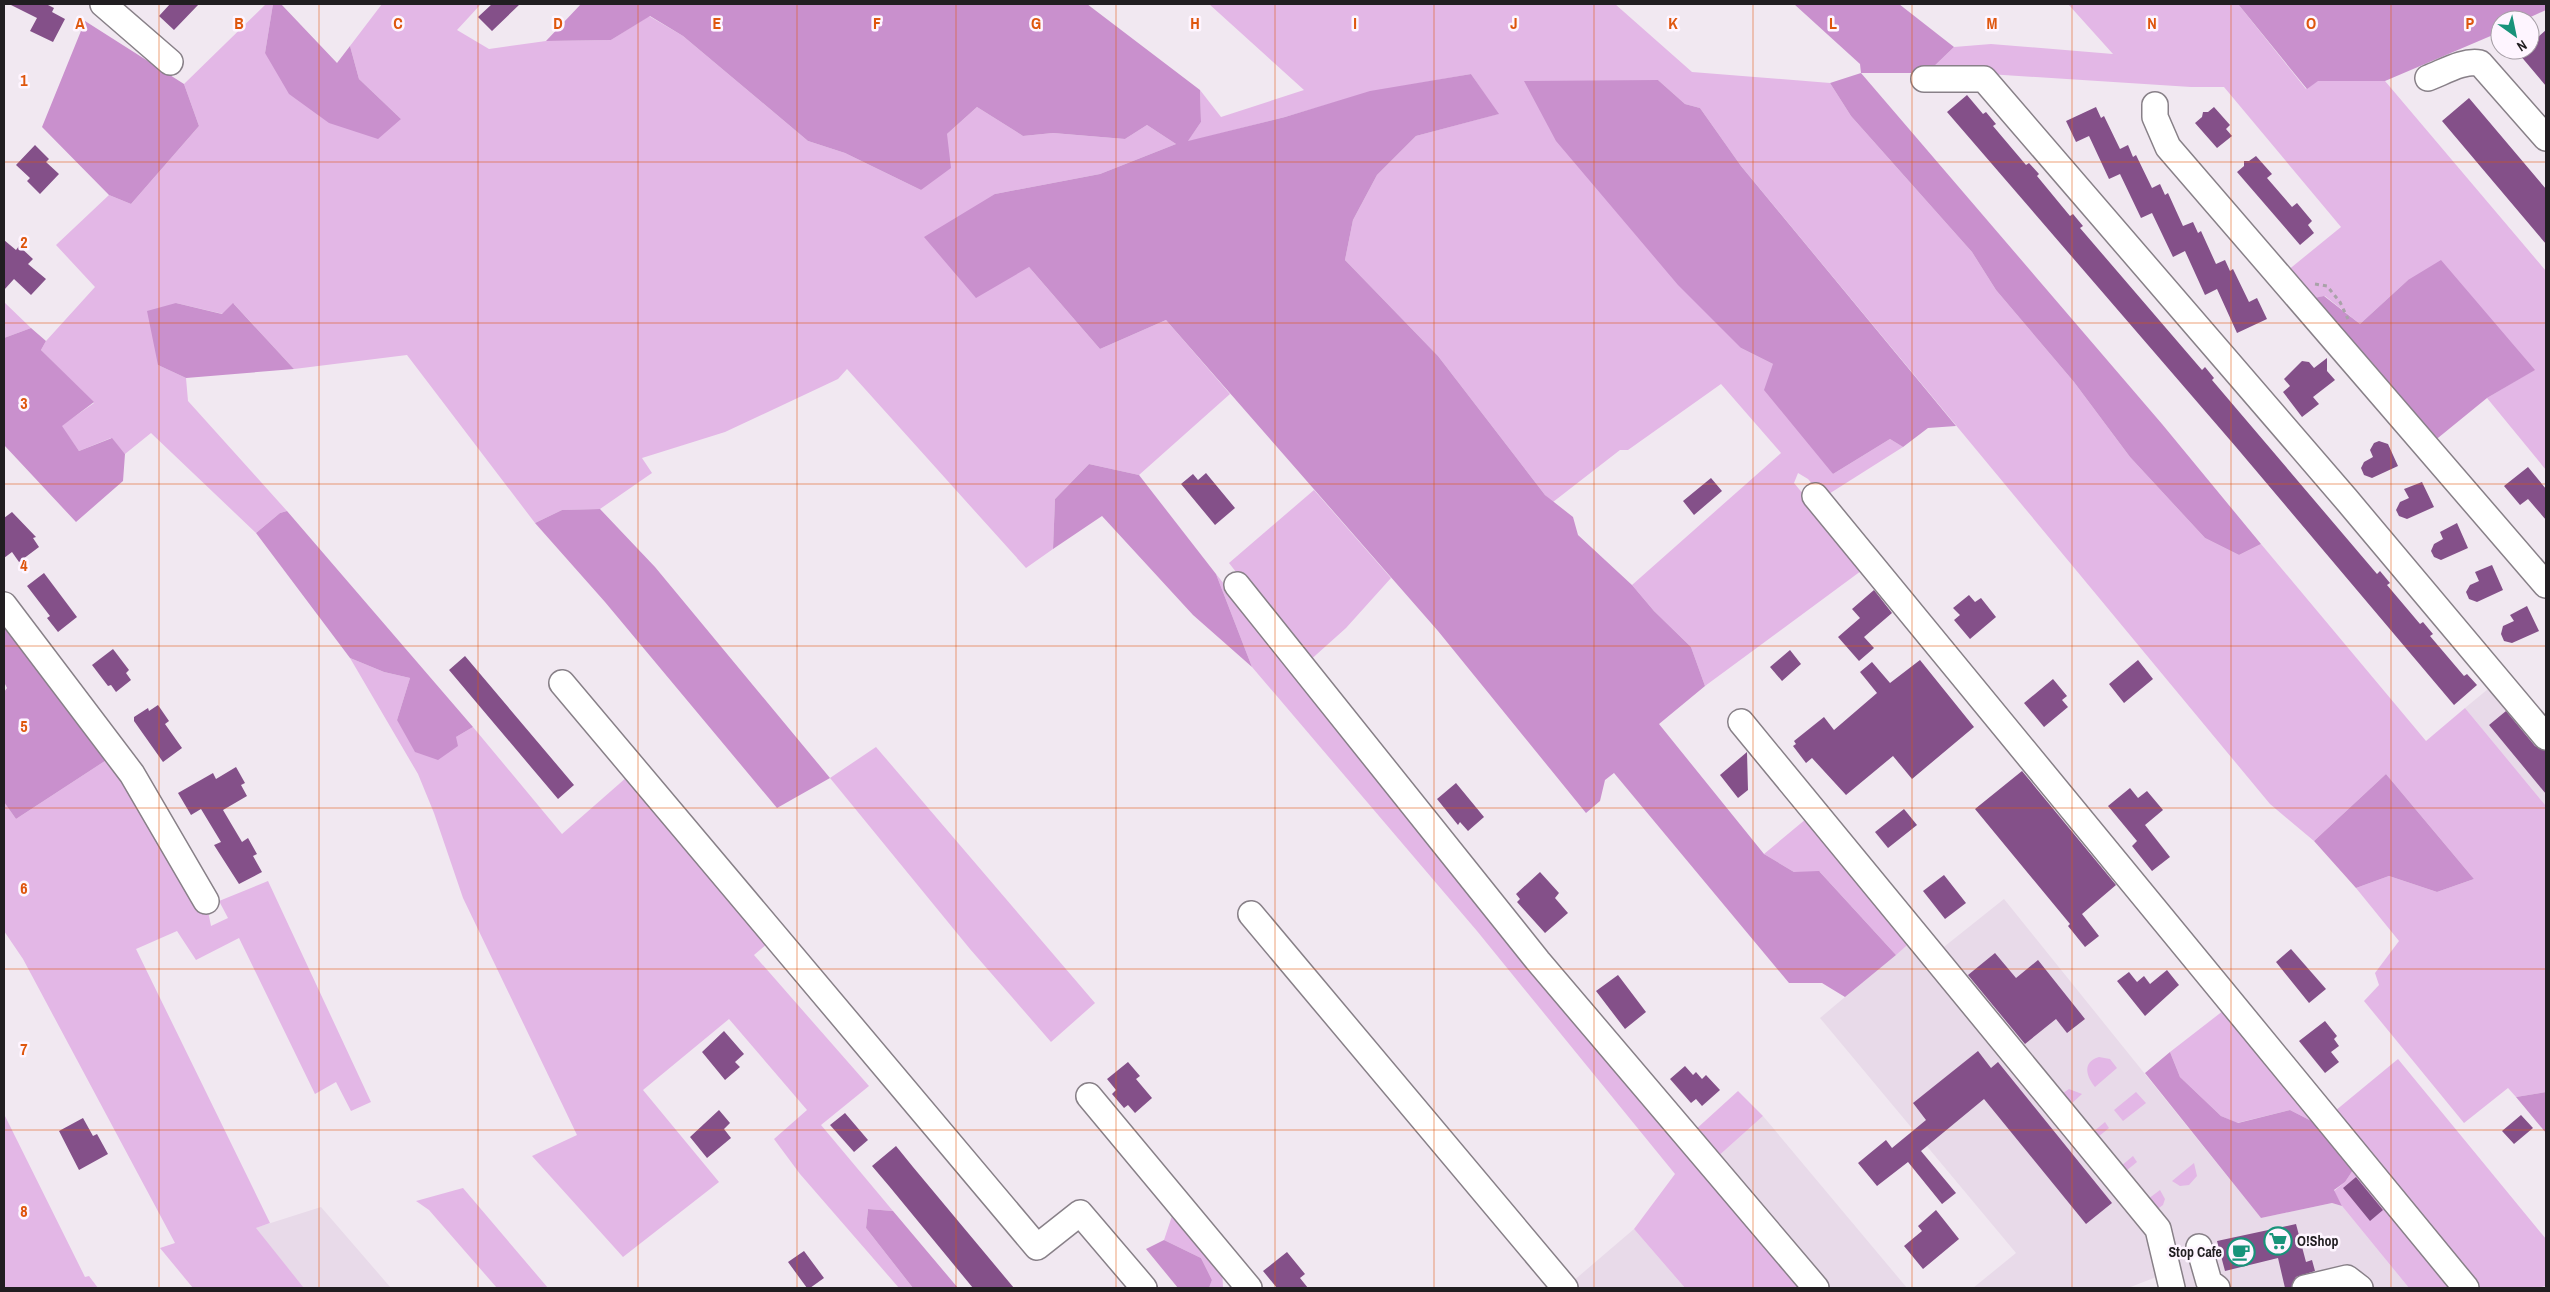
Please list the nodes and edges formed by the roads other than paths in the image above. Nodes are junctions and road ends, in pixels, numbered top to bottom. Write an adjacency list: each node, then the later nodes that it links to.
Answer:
1 (103, 4): 2 (street)
2 (170, 62)
3 (2428, 78): 6 (street)
4 (1924, 79): 13 (street)
5 (2155, 105): 8 (street)
6 (2546, 138)
7 (1815, 496): 26 (street)
8 (2546, 585)
9 (1237, 586): 21 (street)
10 (4, 606): 14 (street)
11 (562, 683): 18 (street)
12 (1741, 722): 22 (street)
13 (2546, 737)
14 (206, 901)
15 (1252, 914): 20 (street)
16 (1089, 1096): 19 (street)
17 (2199, 1247): 23 (street)
18 (1144, 1288)
19 (1249, 1288)
20 (1565, 1288)
21 (1816, 1288)
22 (2172, 1288)
23 (2216, 1288)
24 (2305, 1288): 25 (street)
25 (2360, 1288)
26 (2466, 1288)

